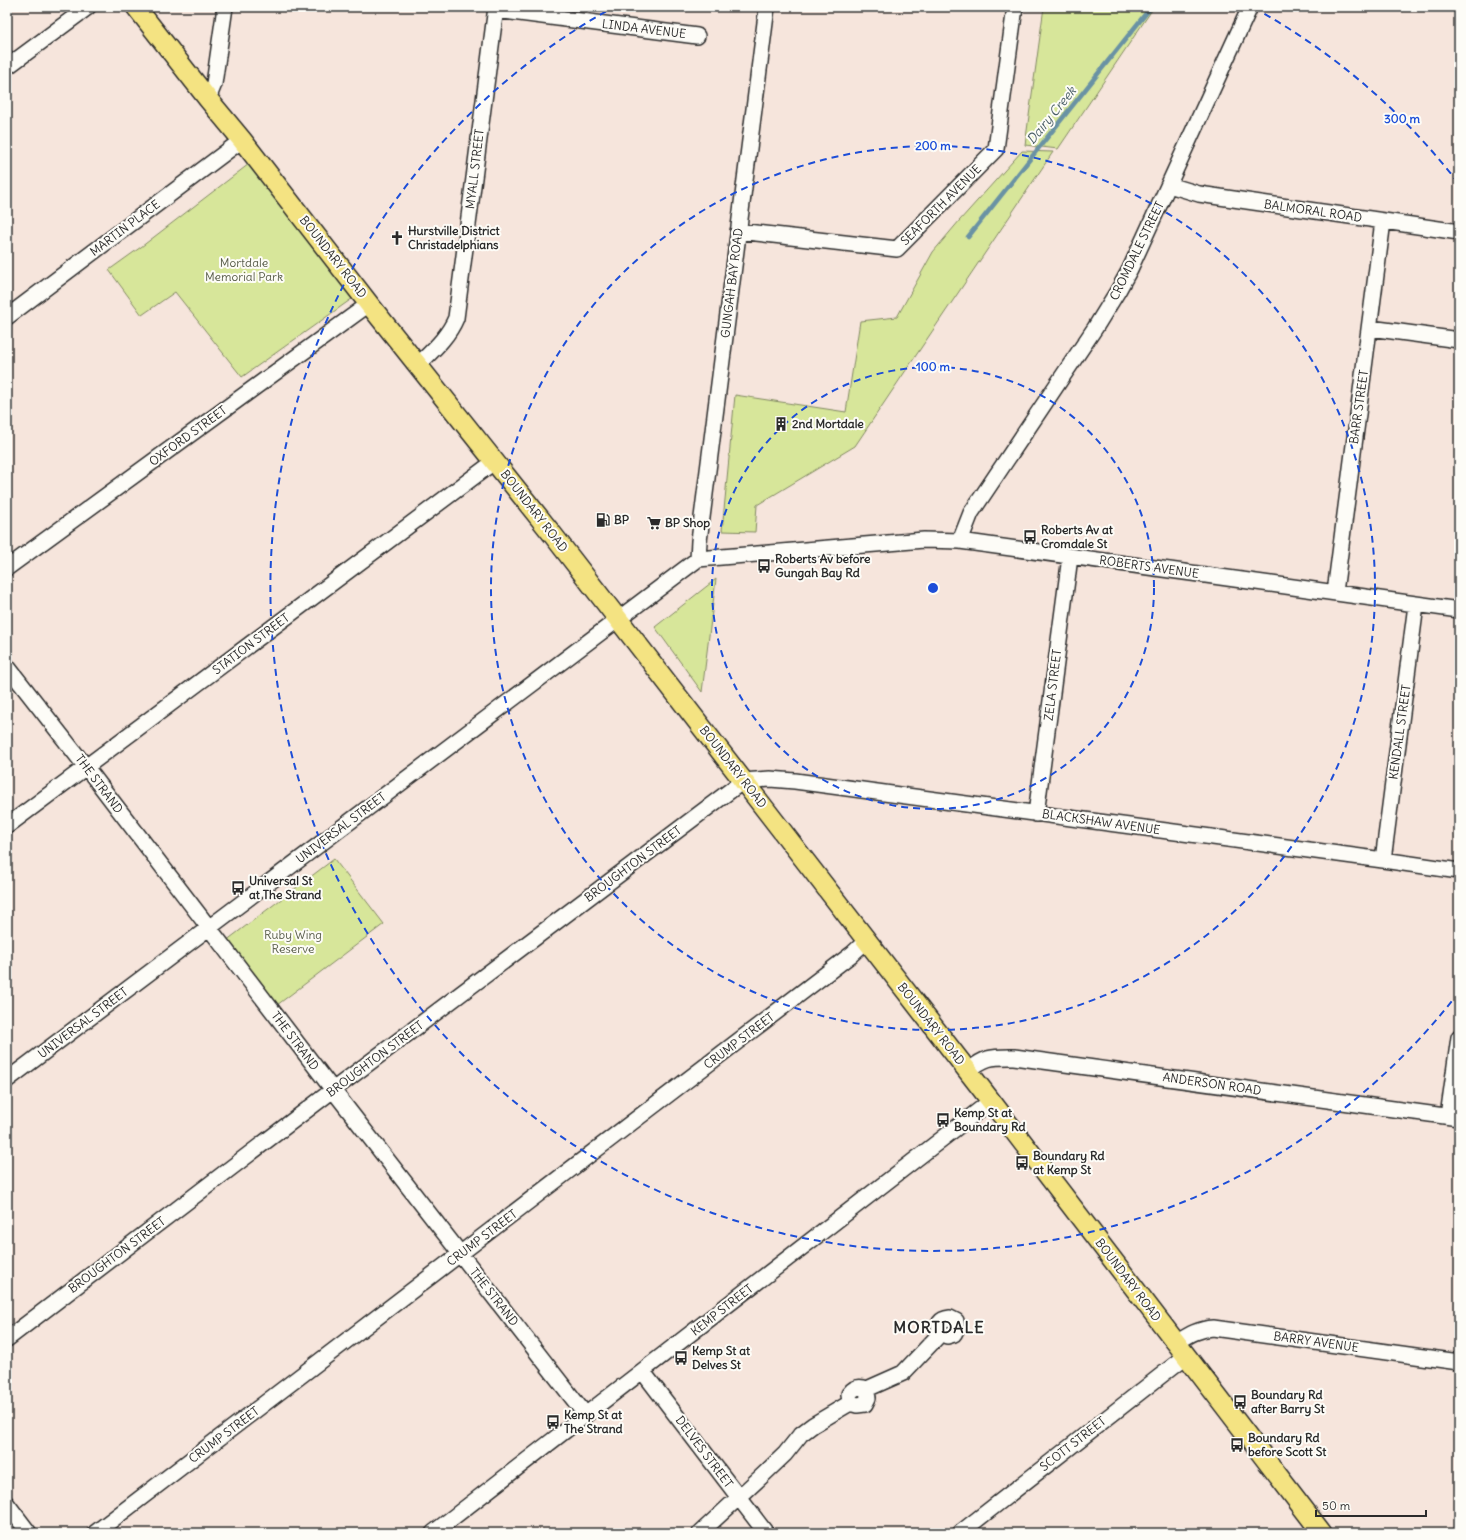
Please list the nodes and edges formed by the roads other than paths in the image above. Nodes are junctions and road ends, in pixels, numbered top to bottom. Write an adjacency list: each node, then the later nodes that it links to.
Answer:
1 (88, 7): 9 (street)
2 (136, 7): 10 (main road, BOUNDARY ROAD)
3 (225, 7): 10 (street)
4 (767, 7): 14 (street, GUNGAH BAY ROAD)
5 (1015, 7): 14 (street, SEAFORTH AVENUE)
6 (1250, 7): 12 (street, CROMDALE STREET)
7 (496, 9): 8 (street, LINDA AVENUE); 20 (street, MYALL STREET)
8 (697, 36)
9 (7, 67)
10 (208, 98): 11 (main road, BOUNDARY ROAD)
11 (242, 140): 16 (main road, BOUNDARY ROAD); 17 (street, MARTIN PLACE)
12 (1168, 185): 13 (street, BALMORAL ROAD); 22 (street, CROMDALE STREET)
13 (1384, 221): 15 (street, BALMORAL ROAD); 18 (street, BARR STREET)
14 (738, 231): 24 (street, GUNGAH BAY ROAD)
15 (1459, 232)
16 (369, 304): 20 (main road, BOUNDARY ROAD); 25 (street, OXFORD STREET)
17 (7, 317)
18 (1370, 328): 19 (street); 26 (street, BARR STREET)
19 (1459, 340)
20 (418, 365): 21 (main road, BOUNDARY ROAD)
21 (495, 461): 29 (main road, BOUNDARY ROAD); 31 (street, STATION STREET)
22 (960, 541): 23 (street, ROBERTS AVENUE); 24 (street, ROBERTS AVENUE)
23 (1070, 557): 26 (street, ROBERTS AVENUE); 33 (street, ZELA STREET)
24 (698, 559): 29 (street)
25 (7, 568)
26 (1335, 592): 27 (street, ROBERTS AVENUE)
27 (1416, 605): 28 (street, ROBERTS AVENUE); 35 (street, KENDALL STREET)
28 (1459, 610)
29 (618, 620): 32 (main road, BOUNDARY ROAD); 37 (street, UNIVERSAL STREET)
30 (7, 666): 31 (street, THE STRAND)
31 (86, 767): 34 (street, STATION STREET); 37 (street, THE STRAND)
32 (743, 781): 33 (street, BLACKSHAW AVENUE); 38 (main road, BOUNDARY ROAD); 42 (street, BROUGHTON STREET)
33 (1036, 814): 35 (street, BLACKSHAW AVENUE)
34 (7, 826)
35 (1383, 860): 36 (street, BLACKSHAW AVENUE)
36 (1459, 871)
37 (209, 928): 41 (street, UNIVERSAL STREET); 42 (street, THE STRAND)
38 (866, 941): 40 (main road, BOUNDARY ROAD); 45 (street, CRUMP STREET)
39 (1459, 1036): 44 (street)
40 (968, 1071): 43 (main road, BOUNDARY ROAD); 44 (street, ANDERSON ROAD)
41 (7, 1080)
42 (333, 1090): 45 (street, THE STRAND); 47 (street, BROUGHTON STREET)
43 (991, 1101): 48 (main road, BOUNDARY ROAD); 50 (street, KEMP STREET)
44 (1454, 1117)
45 (460, 1255): 51 (street, THE STRAND); 55 (street, CRUMP STREET)
46 (941, 1333): 52 (street)
47 (7, 1339)
48 (1181, 1349): 49 (street, BARRY AVENUE); 59 (street, SCOTT STREET); 60 (main road, BOUNDARY ROAD)
49 (1459, 1362)
50 (643, 1372): 51 (street, KEMP STREET); 52 (street, DELVES STREET)
51 (585, 1414): 56 (street, KEMP STREET)
52 (738, 1497): 57 (street); 58 (street, DELVES STREET)
53 (7, 1504): 54 (street)
54 (29, 1533)
55 (95, 1533)
56 (433, 1533)
57 (700, 1533)
58 (766, 1533)
59 (960, 1533)
60 (1322, 1533)

